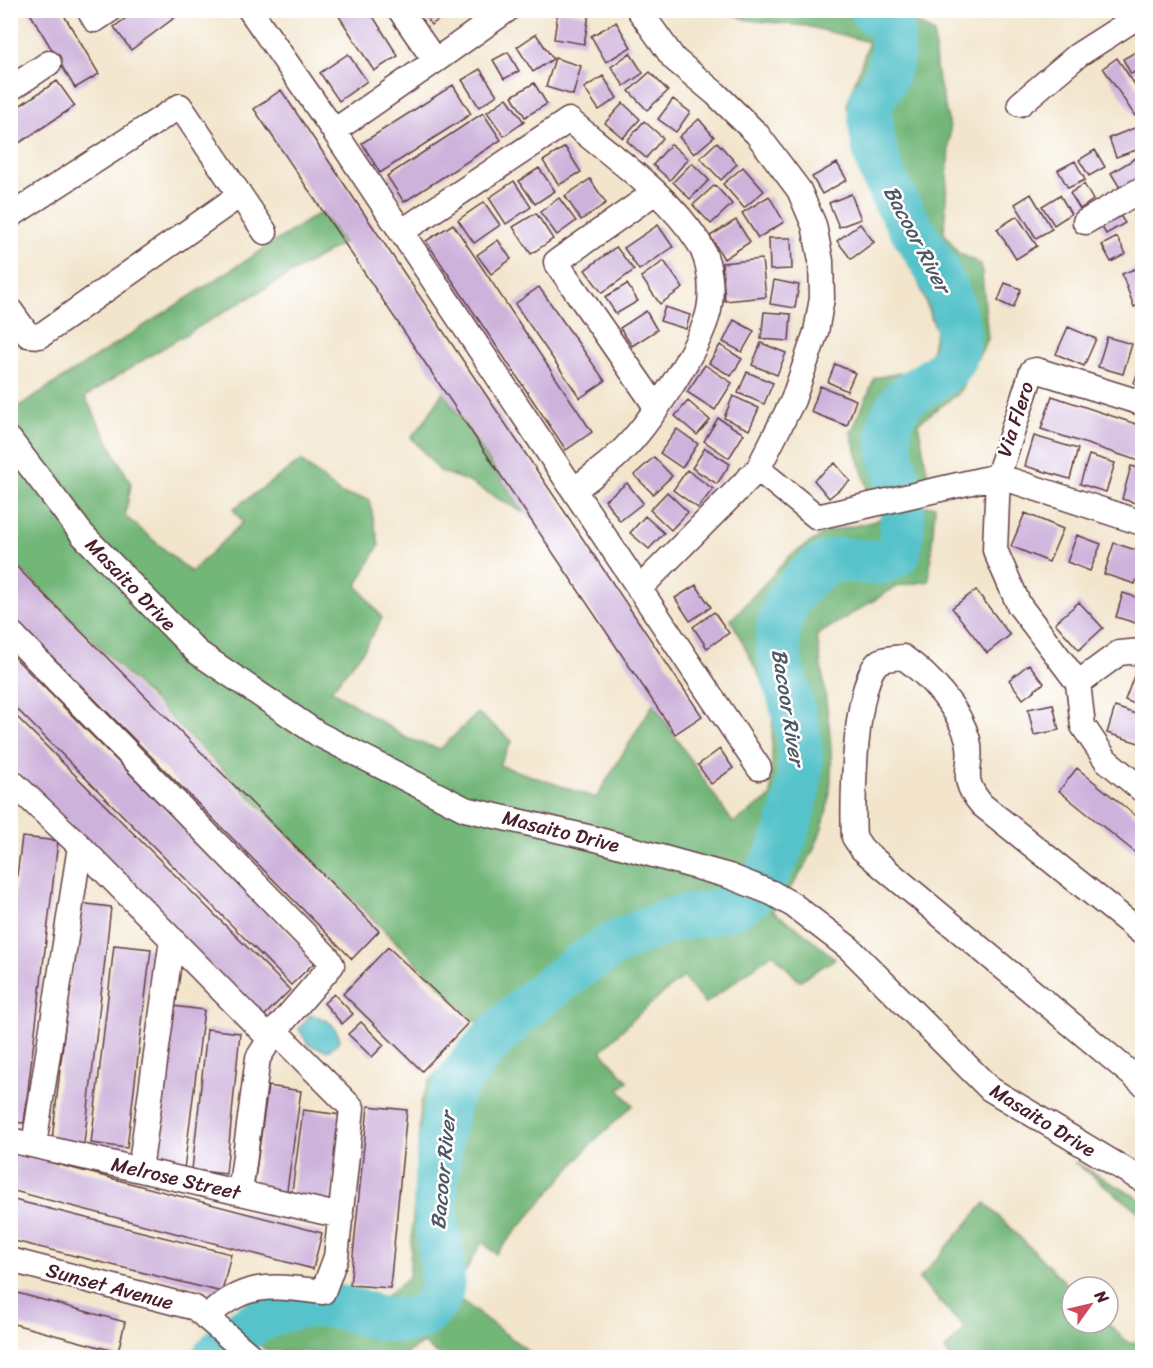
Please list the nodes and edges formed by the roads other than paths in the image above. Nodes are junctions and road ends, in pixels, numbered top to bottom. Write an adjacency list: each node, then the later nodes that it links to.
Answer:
1 (250, 10): 10 (street)
2 (400, 10): 6 (street)
3 (507, 10): 6 (street)
4 (639, 10): 22 (street)
5 (1143, 14): 9 (street)
6 (435, 61): 10 (street)
7 (49, 63): 8 (street)
8 (10, 89)
9 (1020, 104)
10 (334, 131): 17 (street)
11 (1143, 189): 15 (street)
12 (654, 193): 17 (street); 20 (street); 20 (street)
13 (240, 195): 14 (street); 16 (street); 18 (street)
14 (10, 216)
15 (1085, 222)
16 (265, 232)
17 (401, 232): 24 (street)
18 (10, 310)
19 (1143, 403): 23 (street, Via Flero)
20 (657, 408): 24 (street)
21 (10, 440): 41 (street, Masaito Drive)
22 (758, 469): 23 (street); 26 (street)
23 (998, 476): 25 (street); 29 (street)
24 (574, 490): 26 (street)
25 (1143, 523)
26 (639, 589): 30 (street)
27 (10, 632): 36 (street)
28 (1143, 651): 29 (street)
29 (1078, 683): 32 (street)
30 (759, 768)
31 (10, 780): 33 (street)
32 (1143, 790)
33 (80, 846): 35 (street); 39 (street)
34 (1143, 933): 37 (street)
35 (172, 939): 36 (street); 40 (street)
36 (272, 1035): 42 (street); 43 (street)
37 (1143, 1083)
38 (10, 1140): 39 (street, Melrose Street)
39 (34, 1145): 40 (street, Melrose Street)
40 (140, 1170): 42 (street, Melrose Street)
41 (1143, 1180)
42 (240, 1193): 43 (street, Melrose Street)
43 (341, 1216): 45 (street)
44 (10, 1260): 45 (street, Sunset Avenue)
45 (211, 1322): 46 (street, Sunset Avenue)
46 (253, 1358)

